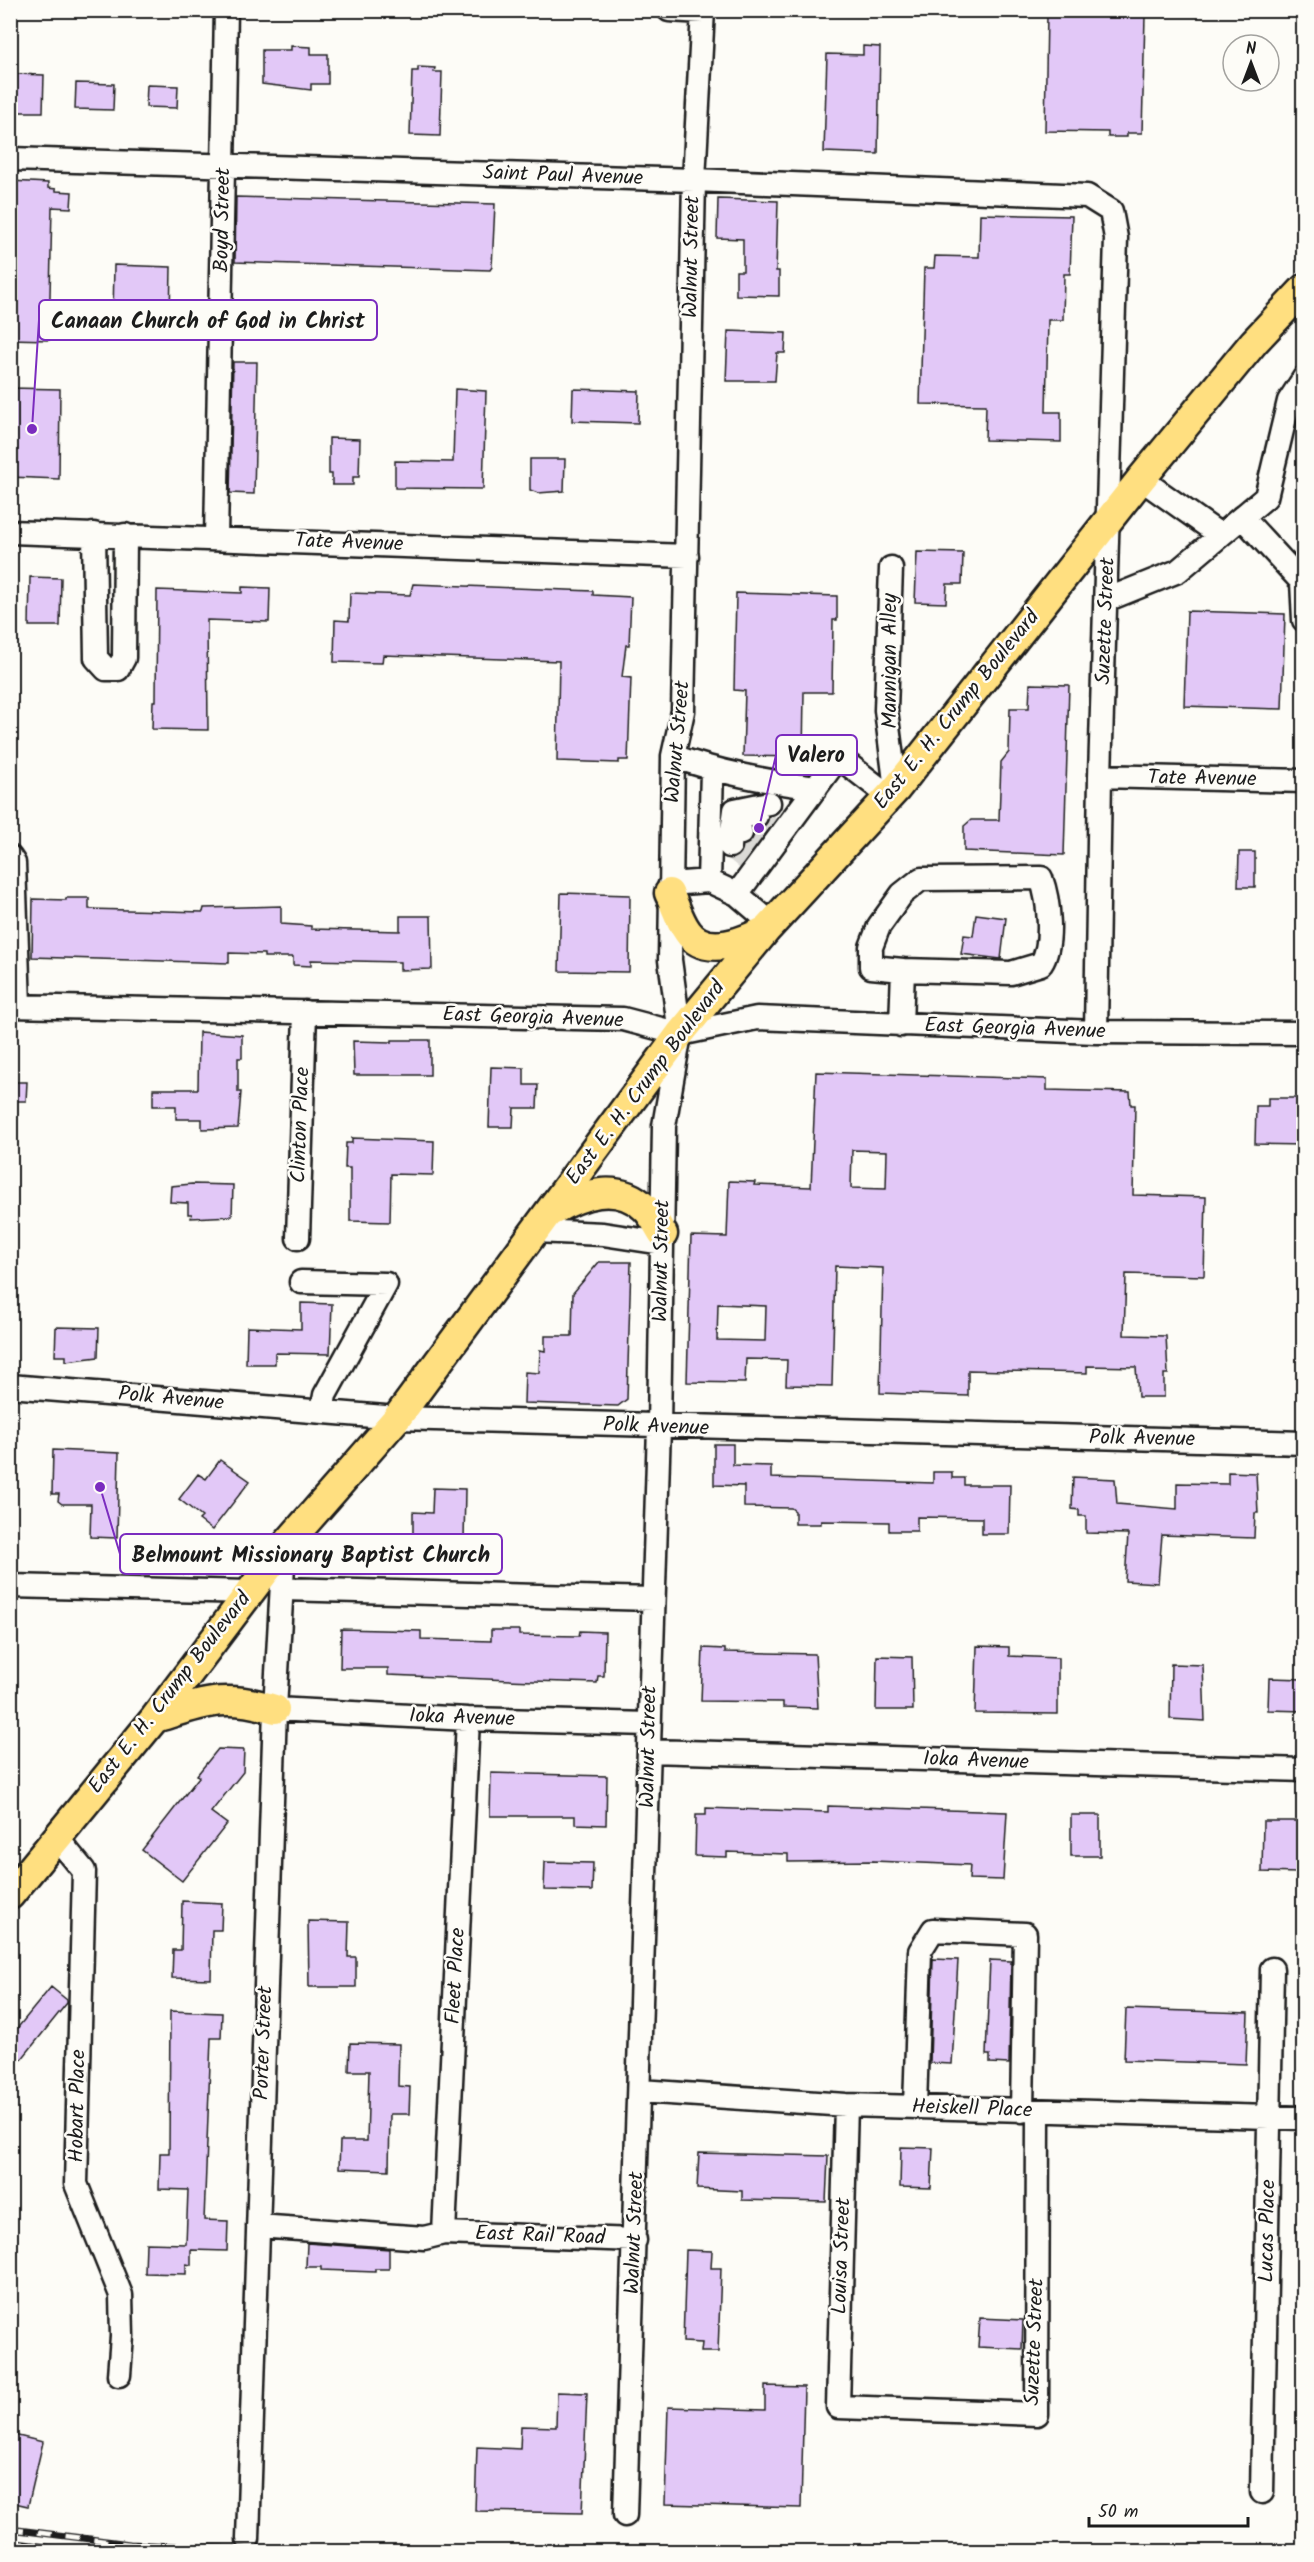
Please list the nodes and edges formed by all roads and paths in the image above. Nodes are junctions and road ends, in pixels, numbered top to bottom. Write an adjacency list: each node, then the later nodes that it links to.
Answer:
1 (226, 10): 5 (street, Boyd Street)
2 (669, 10): 3 (street)
3 (703, 11): 6 (street, Walnut Street)
4 (10, 159): 5 (street, Saint Paul Avenue)
5 (224, 164): 6 (street, Saint Paul Avenue); 17 (street, Boyd Street)
6 (694, 180): 7 (street, Saint Paul Avenue); 18 (street, Walnut Street)
7 (1111, 211): 12 (street, Suzette Street)
8 (1304, 290): 10 (main road, East E. H. Crump Boulevard)
9 (1304, 378): 11 (street)
10 (1142, 479): 12 (main road, East E. H. Crump Boulevard); 16 (street)
11 (1242, 517): 16 (street); 22 (street)
12 (1109, 519): 23 (street, Suzette Street); 30 (main road, East E. H. Crump Boulevard)
13 (10, 532): 14 (street, Tate Avenue)
14 (94, 534): 15 (street, Tate Avenue); 21 (street)
15 (125, 535): 17 (street, Tate Avenue); 20 (street)
16 (1220, 535): 23 (street)
17 (216, 538): 18 (street, Tate Avenue)
18 (687, 556): 25 (street, Walnut Street)
19 (891, 568): 30 (street, Mannigan Alley)
20 (125, 581): 21 (street); 21 (street)
21 (95, 582)
22 (1302, 582): 24 (street)
23 (1106, 600): 27 (street, Suzette Street)
24 (1304, 620)
25 (673, 756): 26 (street); 35 (street, Walnut Street)
26 (712, 770): 29 (street); 31 (street)
27 (1100, 777): 28 (street, Tate Avenue); 42 (street, Suzette Street)
28 (1304, 781)
29 (816, 788): 30 (street); 32 (street)
30 (892, 793): 37 (main road, East E. H. Crump Boulevard)
31 (711, 806): 32 (street); 34 (street)
32 (762, 823): 36 (street)
33 (10, 857): 39 (street)
34 (709, 881): 35 (street); 36 (street)
35 (670, 888): 37 (main road); 44 (street, Walnut Street)
36 (737, 894): 37 (street)
37 (769, 927): 44 (main road, East E. H. Crump Boulevard)
38 (903, 970): 38 (street); 41 (street)
39 (15, 1006): 40 (street, East Georgia Avenue)
40 (305, 1012): 44 (street, East Georgia Avenue); 46 (street, Clinton Place)
41 (901, 1025): 42 (street, East Georgia Avenue); 44 (street, East Georgia Avenue)
42 (1096, 1032): 43 (street, East Georgia Avenue)
43 (1304, 1033)
44 (680, 1034): 45 (main road, East E. H. Crump Boulevard); 47 (street, Walnut Street)
45 (542, 1222): 47 (street); 47 (main road); 51 (main road, East E. H. Crump Boulevard)
46 (298, 1238)
47 (662, 1238): 52 (street, Walnut Street)
48 (301, 1282): 50 (street)
49 (10, 1386): 50 (street, Polk Avenue)
50 (322, 1412): 51 (street, Polk Avenue)
51 (397, 1418): 52 (street, Polk Avenue); 54 (main road, East E. H. Crump Boulevard)
52 (659, 1427): 53 (street, Polk Avenue); 58 (street, Walnut Street)
53 (1304, 1443)
54 (284, 1547): 56 (street, Porter Street); 57 (main road, East E. H. Crump Boulevard)
55 (10, 1586): 57 (street)
56 (283, 1589): 58 (street); 59 (street, Porter Street)
57 (249, 1592): 60 (main road, East E. H. Crump Boulevard)
58 (653, 1599): 62 (street, Walnut Street)
59 (275, 1709): 60 (main road); 61 (street, Ioka Avenue); 74 (street, Porter Street)
60 (155, 1718): 65 (main road, East E. H. Crump Boulevard)
61 (468, 1719): 62 (street, Ioka Avenue); 75 (street, Fleet Place)
62 (650, 1724): 63 (street, Walnut Street)
63 (649, 1751): 64 (street, Ioka Avenue); 68 (street, Walnut Street)
64 (1304, 1770)
65 (57, 1838): 66 (main road, East E. H. Crump Boulevard); 77 (street, Hobart Place)
66 (10, 1895)
67 (1272, 1969): 72 (street, Lucas Place)
68 (640, 2091): 69 (street, Heiskell Place); 76 (street, Walnut Street)
69 (846, 2104): 70 (street, Heiskell Place); 78 (street, Louisa Street)
70 (915, 2107): 71 (street, Heiskell Place); 71 (street)
71 (1030, 2111): 72 (street, Heiskell Place); 78 (street, Suzette Street)
72 (1270, 2118): 73 (street, Heiskell Place); 79 (street, Lucas Place)
73 (1304, 2118)
74 (258, 2226): 75 (street, East Rail Road); 81 (street, Porter Street)
75 (444, 2233): 76 (street, East Rail Road)
76 (635, 2240): 80 (street, Walnut Street)
77 (119, 2375)
78 (838, 2407)
79 (1262, 2492)
80 (625, 2515)
81 (248, 2539)

